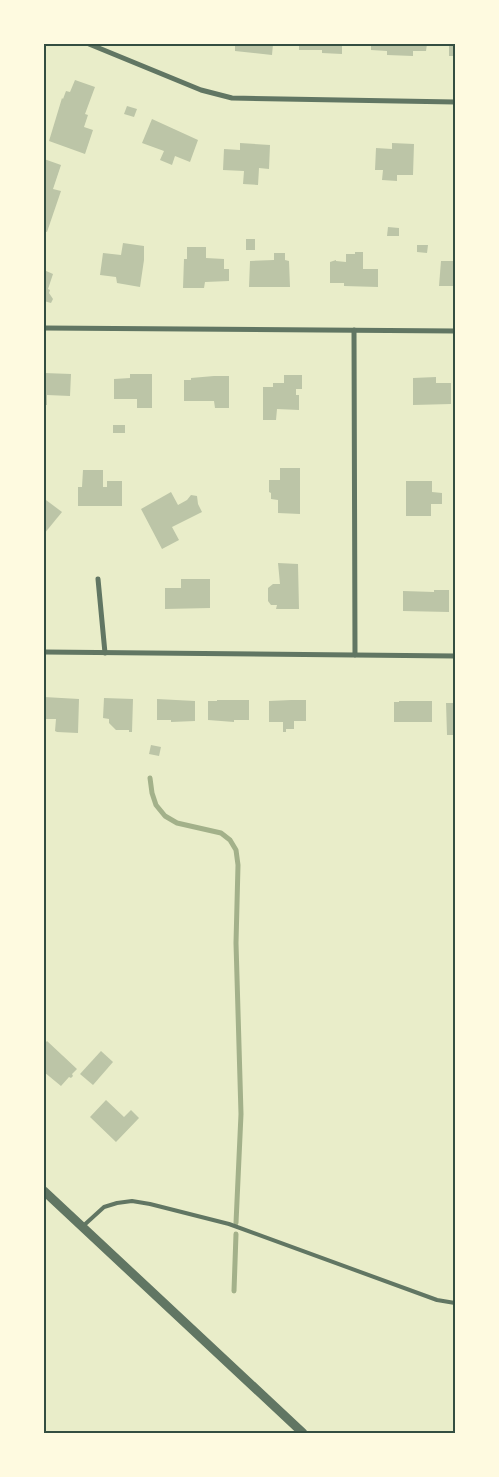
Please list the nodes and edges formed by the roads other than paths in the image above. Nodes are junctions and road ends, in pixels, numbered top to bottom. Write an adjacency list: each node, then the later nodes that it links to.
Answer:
1 (89, 44): 2 (street)
2 (455, 102)
3 (44, 328): 4 (street)
4 (354, 330): 5 (street); 9 (street)
5 (455, 331)
6 (98, 579): 8 (street)
7 (44, 652): 8 (street)
8 (105, 653): 9 (street)
9 (355, 655): 10 (street)
10 (455, 656)
11 (44, 1191): 12 (street)
12 (82, 1227): 13 (lane); 14 (street)
13 (455, 1303)
14 (303, 1433)

